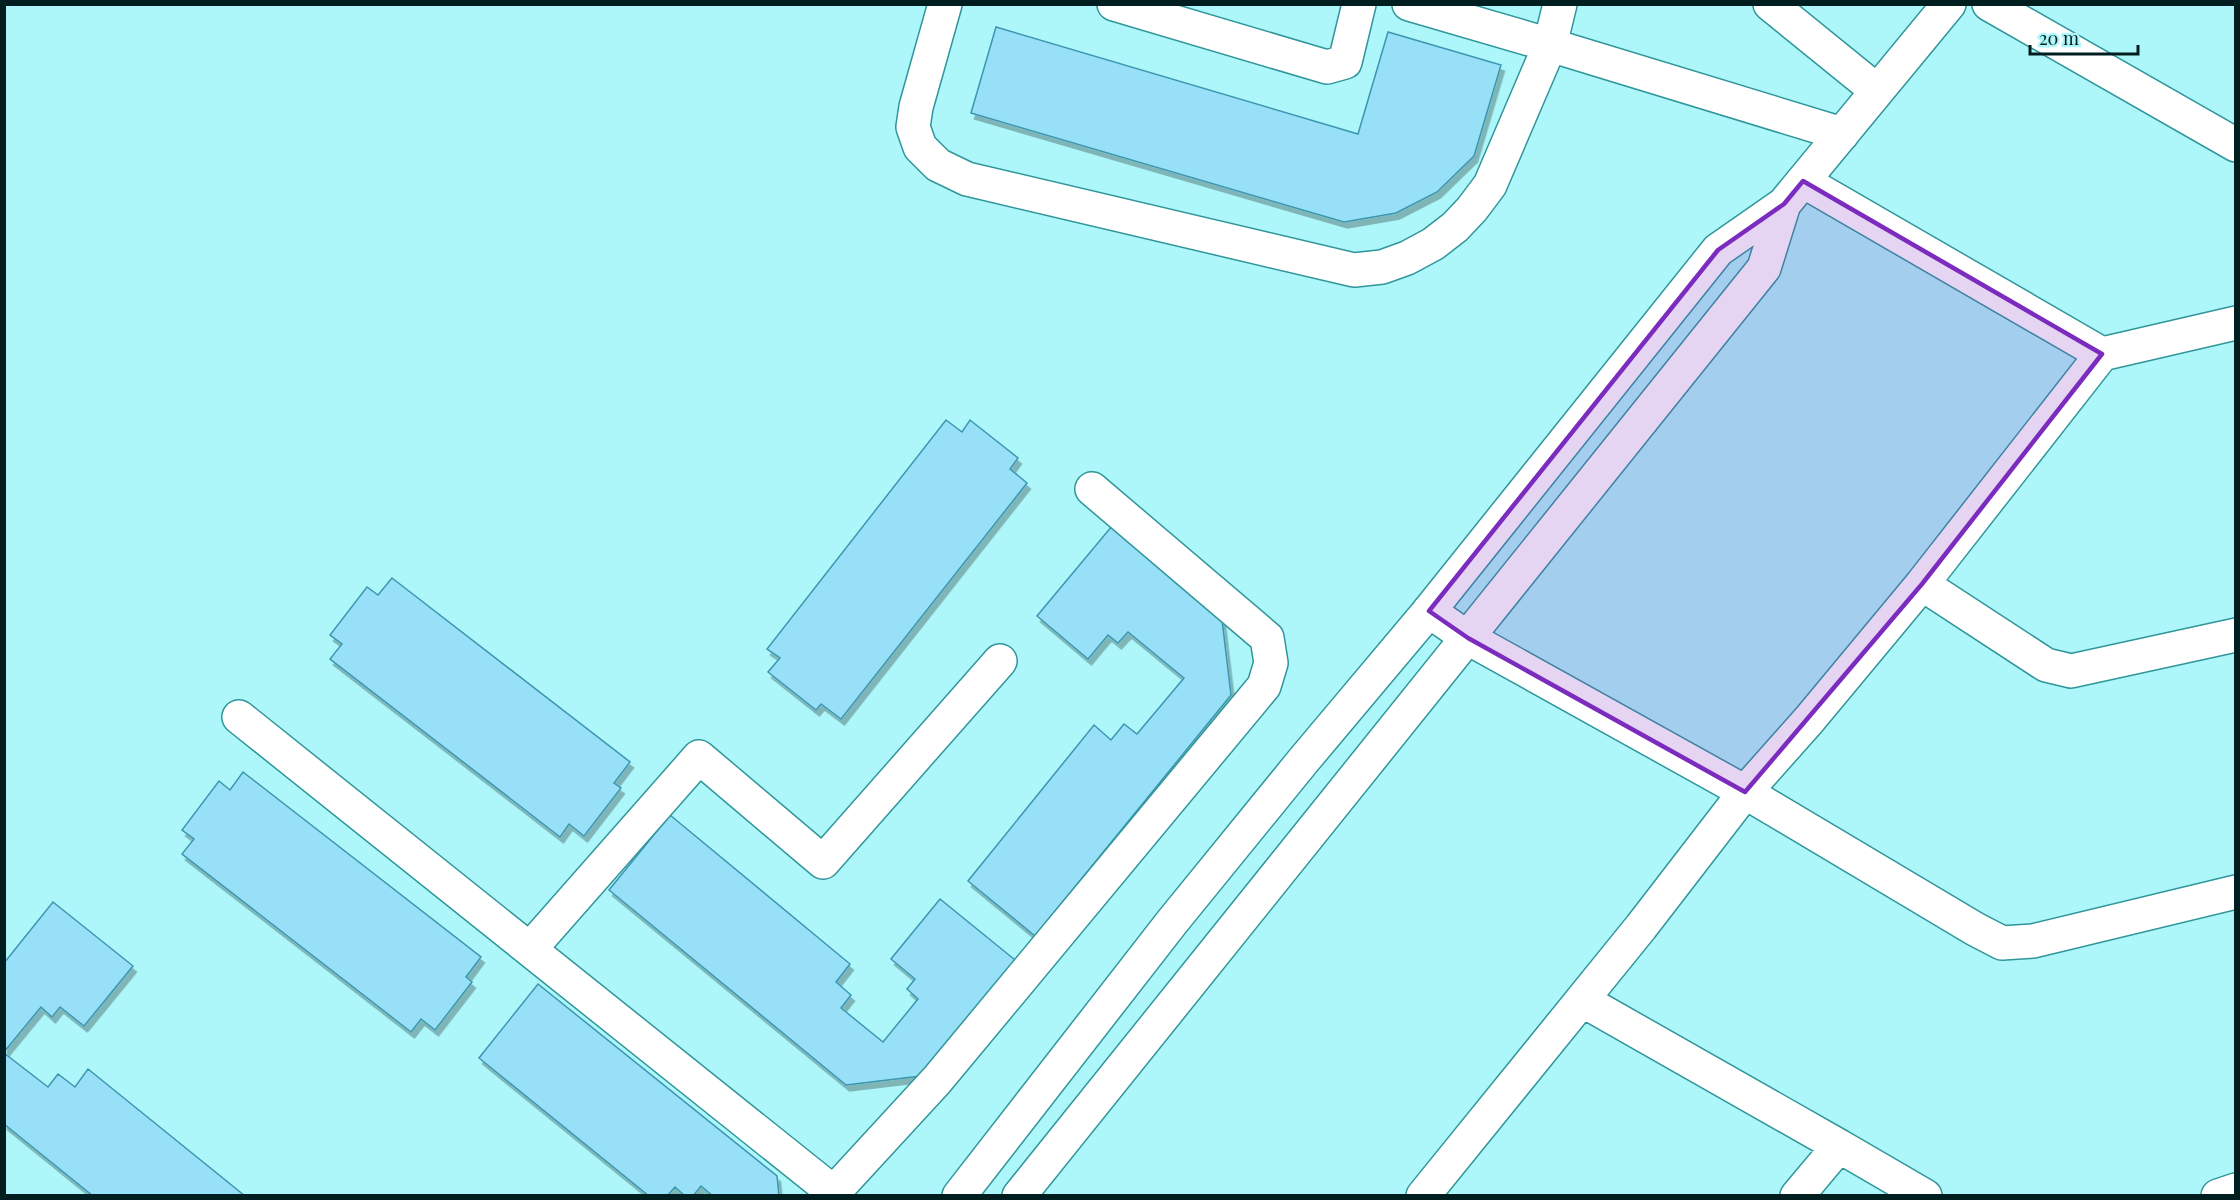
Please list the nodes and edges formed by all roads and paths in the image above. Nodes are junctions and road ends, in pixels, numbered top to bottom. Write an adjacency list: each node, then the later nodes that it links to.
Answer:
1 (945, 4): 9 (street)
2 (1114, 4): 3 (street)
3 (1359, 4)
4 (1409, 4): 9 (street)
5 (1560, 4): 9 (street)
6 (1770, 4): 10 (street)
7 (1949, 4): 10 (street)
8 (1989, 4): 12 (street)
9 (1550, 45): 11 (street)
10 (1876, 90): 11 (street)
11 (1842, 134): 13 (street)
12 (2235, 145)
13 (1794, 192): 15 (street); 18 (street); 20 (street)
14 (2235, 323): 15 (street)
15 (2102, 354): 17 (street)
16 (1092, 489): 30 (street)
17 (1922, 584): 19 (street); 23 (street)
18 (1429, 611): 20 (street); 28 (street)
19 (2235, 635)
20 (1468, 638): 23 (street); 32 (street)
21 (1000, 661): 25 (street)
22 (239, 717): 25 (street)
23 (1745, 792): 24 (street); 26 (street)
24 (2235, 892)
25 (530, 949): 30 (street)
26 (1582, 1000): 27 (street); 33 (street)
27 (1839, 1146): 34 (street); 35 (street)
28 (968, 1184): 31 (street)
29 (2235, 1190): 36 (street)
30 (836, 1194)
31 (1004, 1196)
32 (1019, 1196)
33 (1423, 1196)
34 (1797, 1196)
35 (1925, 1196)
36 (2218, 1196)

